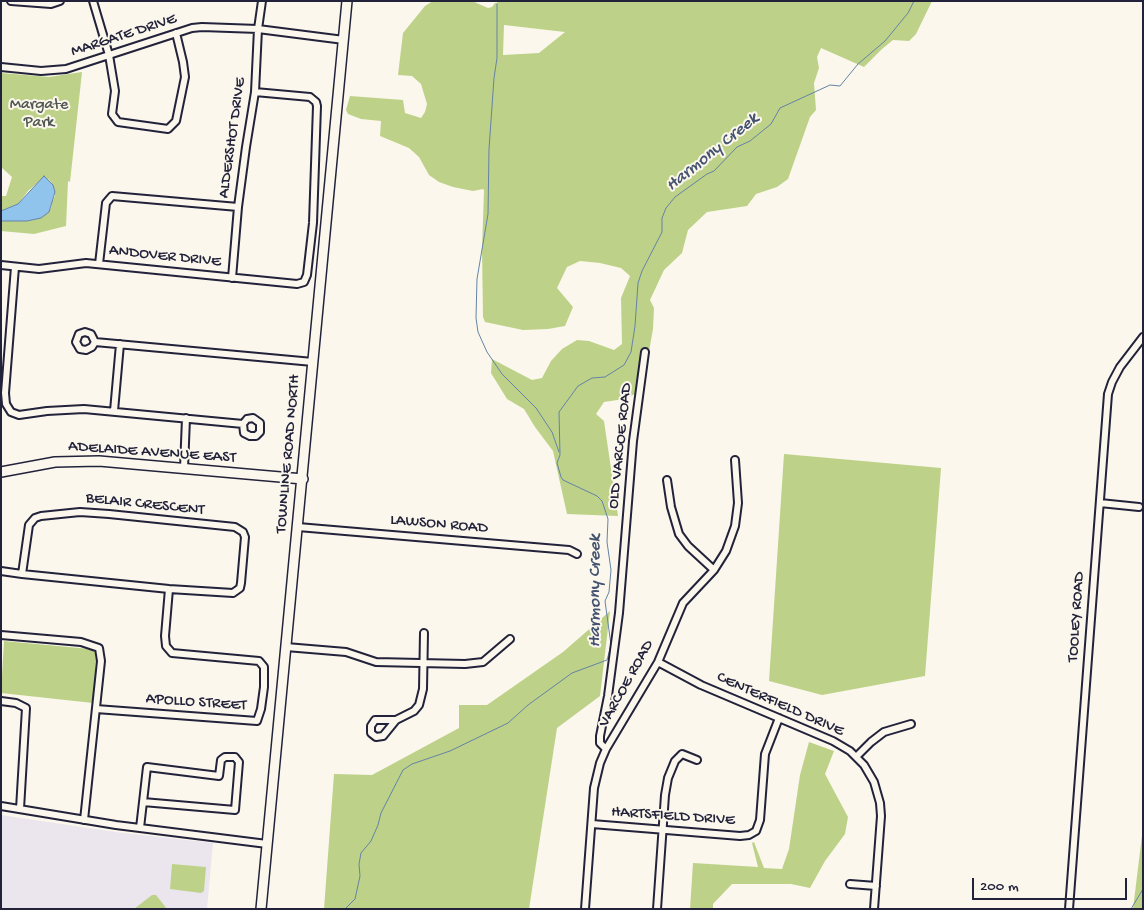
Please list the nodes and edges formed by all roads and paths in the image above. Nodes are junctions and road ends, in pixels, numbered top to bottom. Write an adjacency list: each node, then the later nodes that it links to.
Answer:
1 (11, 1): 2 (street)
2 (60, 1)
3 (93, 1): 9 (street)
4 (262, 1): 6 (street, ALDERSHOT DRIVE)
5 (347, 1): 8 (main road, TOWNLINE ROAD NORTH)
6 (258, 29): 7 (street, MARGATE DRIVE); 8 (street, MARGATE DRIVE); 11 (street, ALDERSHOT DRIVE)
7 (176, 33): 9 (street, MARGATE DRIVE); 9 (street)
8 (344, 40): 23 (main road, TOWNLINE ROAD NORTH)
9 (110, 55): 10 (street, MARGATE DRIVE)
10 (1, 67)
11 (255, 92): 12 (street, ALDERSHOT DRIVE); 16 (street, ANDOVER DRIVE)
12 (238, 207): 13 (street); 16 (street, ALDERSHOT DRIVE)
13 (99, 264): 15 (street, ANDOVER DRIVE); 16 (street, ANDOVER DRIVE)
14 (1, 266): 15 (street, ANDOVER DRIVE)
15 (15, 268): 18 (street)
16 (232, 278)
17 (1, 333): 18 (street)
18 (10, 334): 24 (street)
19 (1143, 337): 32 (street, TOOLEY ROAD)
20 (95, 342): 21 (street)
21 (120, 344): 23 (street); 24 (street)
22 (645, 352): 51 (street, OLD VARCOE ROAD)
23 (313, 362): 30 (main road, TOWNLINE ROAD NORTH)
24 (114, 411): 25 (street)
25 (186, 418): 26 (street); 28 (street)
26 (243, 424)
27 (736, 460): 36 (street, VARCOE ROAD)
28 (184, 468): 29 (main road, ADELAIDE AVENUE EAST); 30 (main road, ADELAIDE AVENUE EAST)
29 (1, 472)
30 (302, 478): 34 (main road, TOWNLINE ROAD NORTH)
31 (667, 480): 36 (street)
32 (1100, 503): 33 (street); 68 (street, TOOLEY ROAD)
33 (1139, 507)
34 (298, 527): 35 (street, LAWSON ROAD); 43 (main road, TOWNLINE ROAD NORTH)
35 (577, 554)
36 (714, 570): 44 (street, VARCOE ROAD)
37 (1, 571): 38 (street)
38 (22, 574): 39 (street); 39 (street, BELAIR CRESCENT)
39 (169, 589): 47 (street, APOLLO STREET)
40 (424, 633): 45 (street)
41 (1, 635): 47 (street)
42 (510, 639): 45 (street)
43 (286, 647): 45 (street); 61 (main road, TOWNLINE ROAD NORTH)
44 (658, 662): 48 (street, CENTERFIELD DRIVE); 51 (street, VARCOE ROAD)
45 (423, 664): 49 (street)
46 (1, 701): 56 (street)
47 (96, 709): 57 (street)
48 (779, 718): 52 (street, CENTERFIELD DRIVE); 60 (street, HARTSFIELD DRIVE)
49 (396, 720)
50 (911, 724): 52 (street)
51 (606, 749): 58 (street, VARCOE ROAD)
52 (856, 757): 63 (street, CENTERFIELD DRIVE)
53 (697, 760): 60 (street)
54 (143, 802): 54 (street); 59 (street)
55 (1, 806): 56 (street)
56 (20, 809): 57 (street)
57 (84, 820): 59 (street)
58 (592, 824): 60 (street, HARTSFIELD DRIVE); 65 (street, VARCOE ROAD)
59 (140, 828): 61 (street)
60 (662, 830): 66 (street)
61 (267, 844): 64 (main road, TOWNLINE ROAD NORTH)
62 (850, 884): 63 (street)
63 (876, 886): 67 (street, CENTERFIELD DRIVE)
64 (261, 909)
65 (585, 909)
66 (657, 909)
67 (874, 909)
68 (1069, 909)

